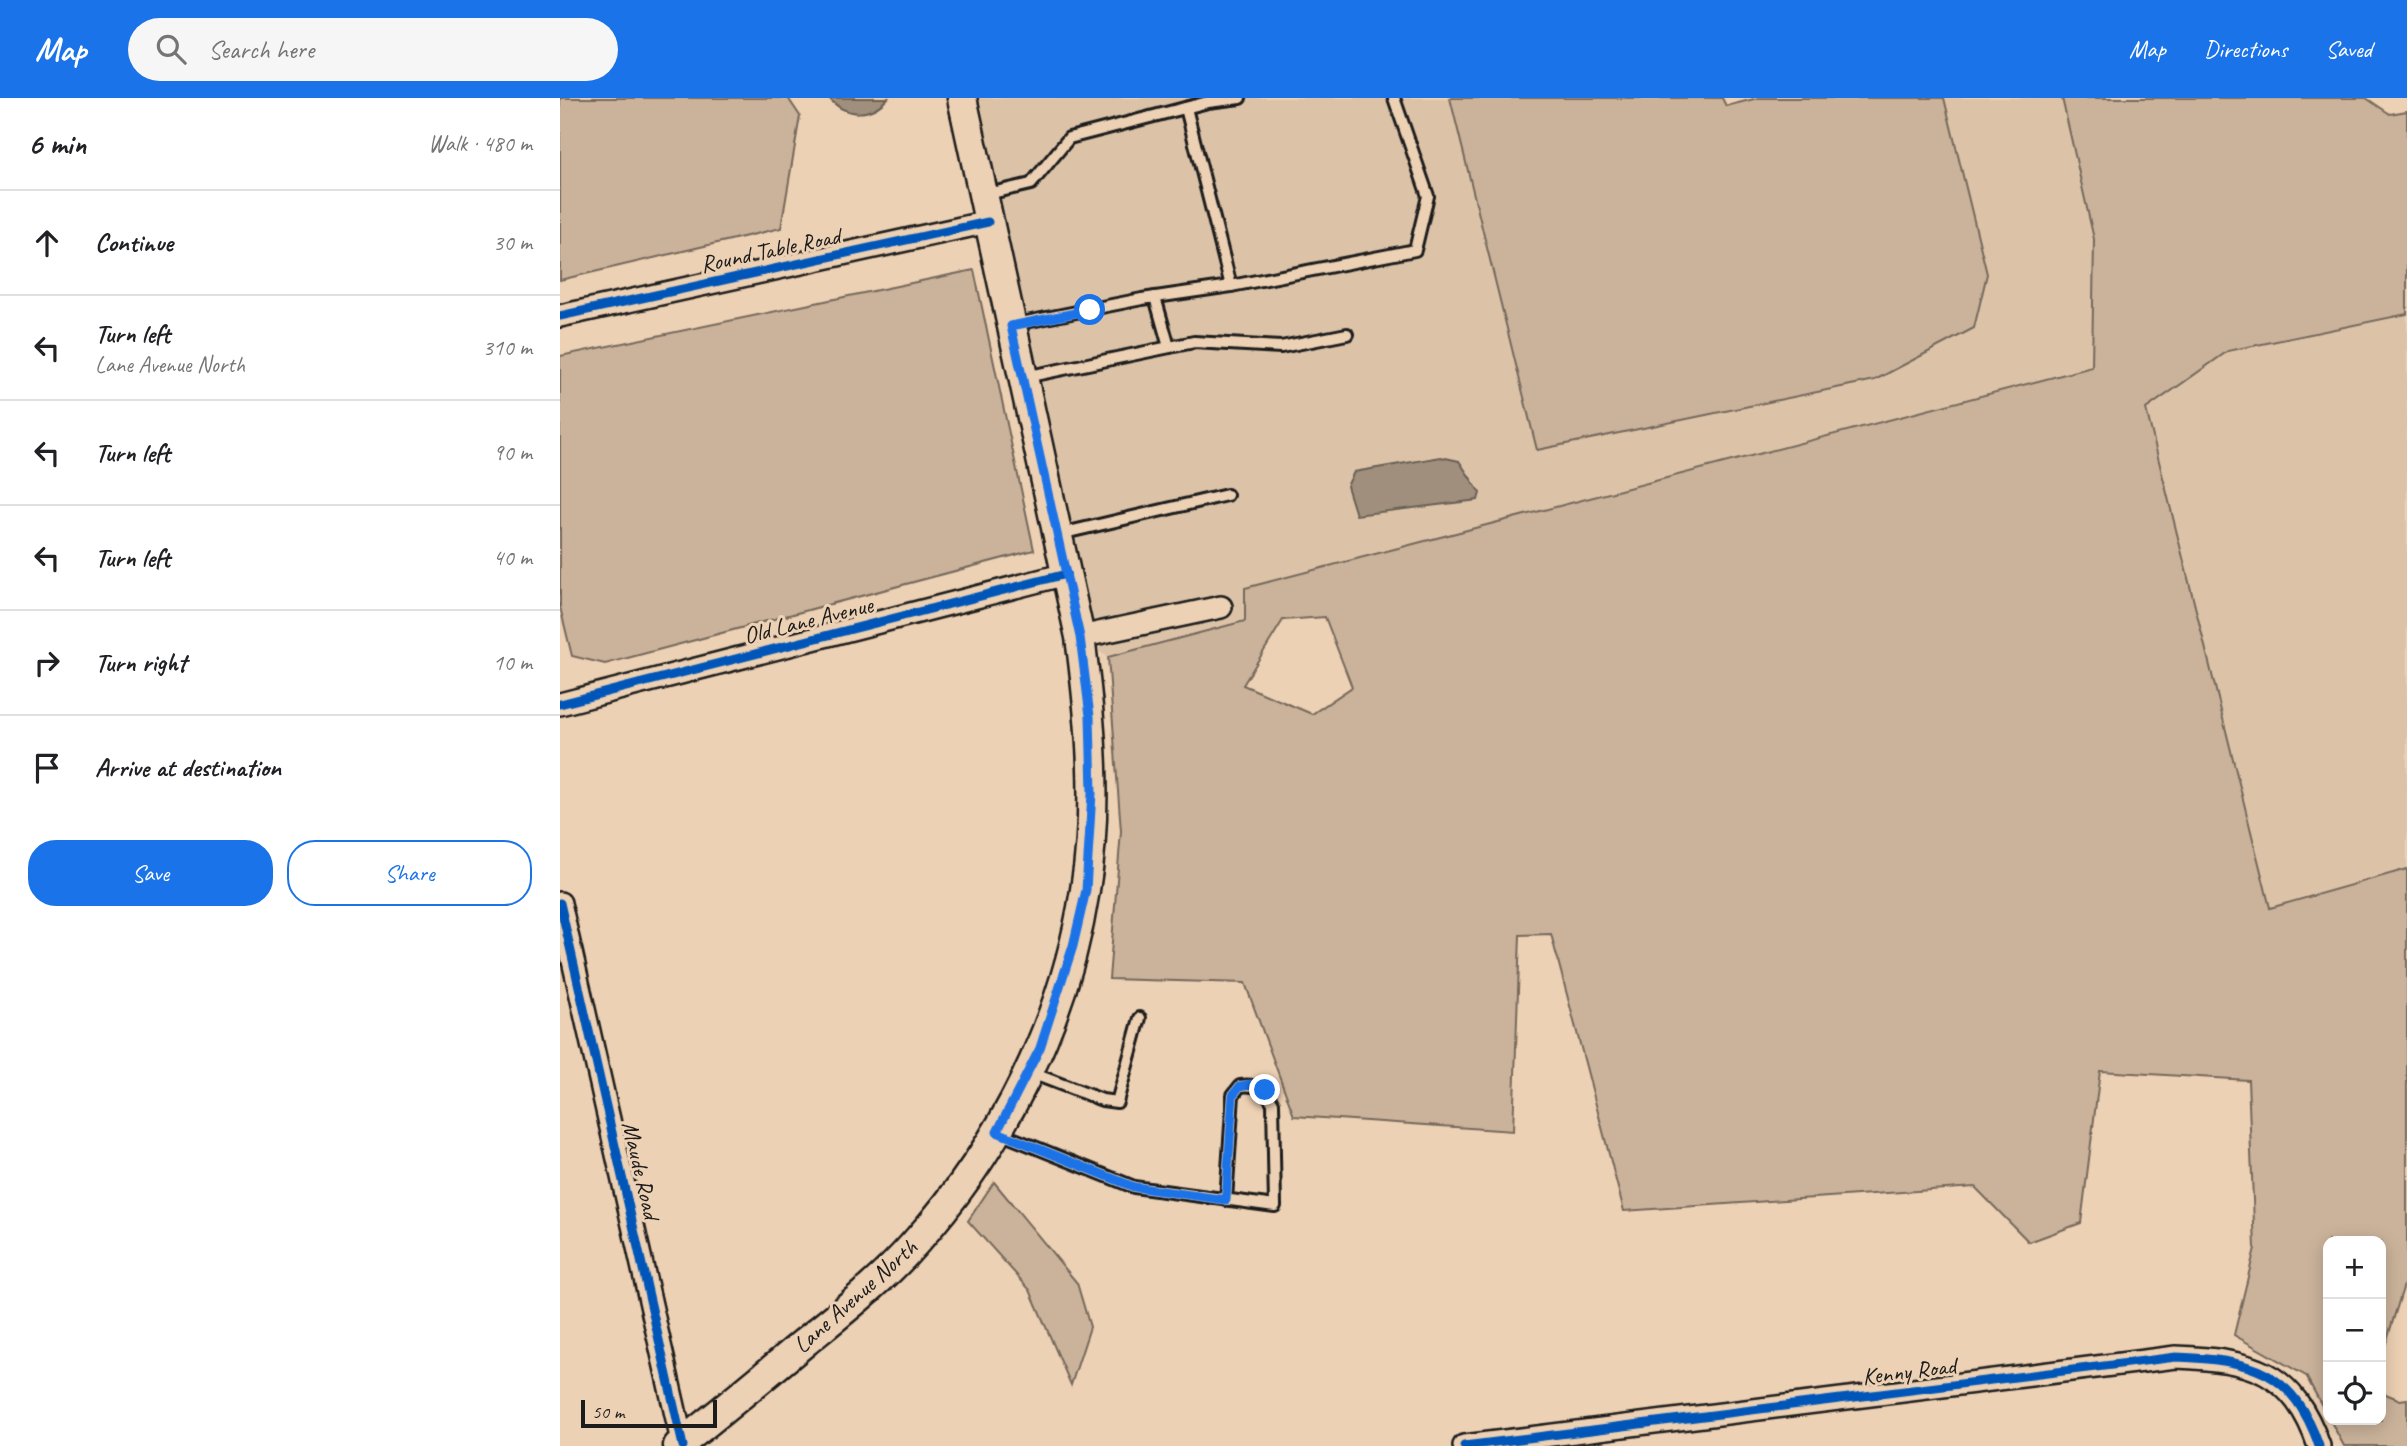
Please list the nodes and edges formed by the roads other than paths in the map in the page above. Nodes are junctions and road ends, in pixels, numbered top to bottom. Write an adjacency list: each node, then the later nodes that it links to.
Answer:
1 (962, 98): 5 (main road, Lane Avenue North)
2 (1240, 98): 4 (lane)
3 (1394, 98): 6 (lane)
4 (1186, 108): 5 (lane); 6 (lane)
5 (985, 208): 8 (street, Round Table Road); 9 (main road, Lane Avenue North)
6 (1231, 286): 7 (lane)
7 (1155, 297): 9 (lane); 11 (lane)
8 (560, 316)
9 (1011, 326): 12 (main road, Lane Avenue North)
10 (1347, 334): 11 (lane)
11 (1169, 347): 12 (lane)
12 (1022, 377): 14 (main road, Lane Avenue North)
13 (1227, 495): 14 (lane)
14 (1057, 534): 15 (main road, Lane Avenue North)
15 (1066, 574): 17 (main road, Lane Avenue North); 18 (street, Old Lane Avenue)
16 (1221, 607): 17 (street)
17 (1080, 637): 21 (main road, Lane Avenue North)
18 (560, 704)
19 (560, 903): 24 (street, Maude Road)
20 (1140, 1018): 21 (lane)
21 (1029, 1072): 22 (main road, Lane Avenue North)
22 (997, 1132): 23 (lane); 24 (main road, Lane Avenue North)
23 (1226, 1200): 23 (lane)
24 (681, 1445)
25 (1464, 1446): 26 (street, Kenny Road)
26 (2319, 1446)

